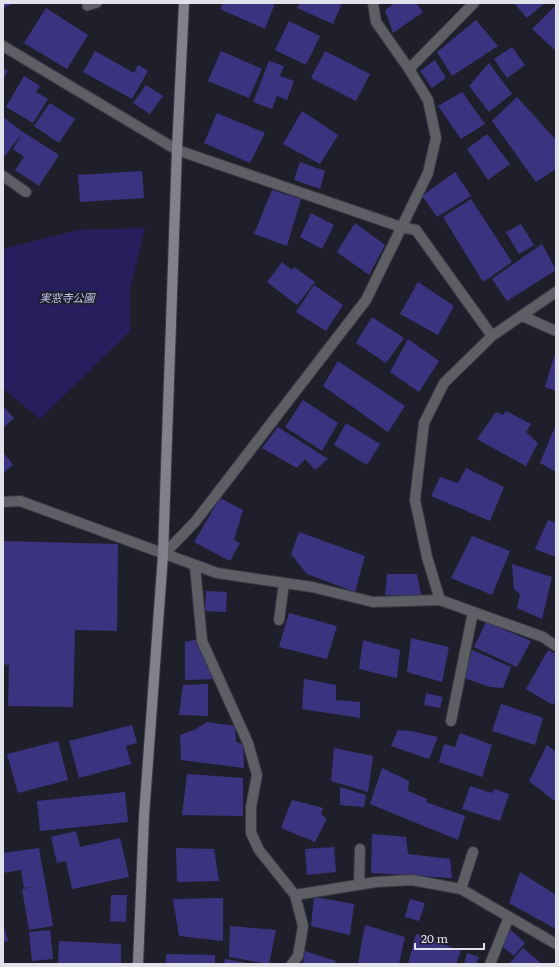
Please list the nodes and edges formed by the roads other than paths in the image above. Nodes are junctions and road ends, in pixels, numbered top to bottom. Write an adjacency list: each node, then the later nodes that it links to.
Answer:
1 (97, 3): 5 (lane)
2 (184, 3): 8 (street)
3 (373, 3): 7 (street)
4 (474, 3): 7 (street)
5 (87, 6)
6 (3, 46): 8 (street)
7 (409, 68): 11 (street)
8 (177, 150): 11 (street); 17 (street)
9 (3, 176): 10 (street)
10 (26, 192)
11 (401, 227): 15 (street); 17 (street)
12 (556, 292): 13 (street)
13 (522, 316): 14 (street); 15 (street)
14 (556, 330)
15 (492, 336): 20 (street)
16 (3, 502): 17 (street)
17 (163, 554): 18 (street); 32 (street)
18 (195, 566): 19 (street); 29 (street)
19 (284, 583): 20 (street); 22 (street)
20 (440, 600): 21 (street)
21 (473, 612): 23 (street); 24 (street)
22 (279, 620)
23 (556, 646)
24 (451, 721)
25 (360, 849): 27 (street)
26 (473, 852): 28 (street)
27 (359, 885): 28 (street); 29 (street)
28 (461, 889): 30 (street)
29 (295, 895): 33 (street)
30 (509, 917): 31 (street); 34 (street)
31 (556, 944)
32 (138, 964)
33 (292, 964)
34 (490, 964)

